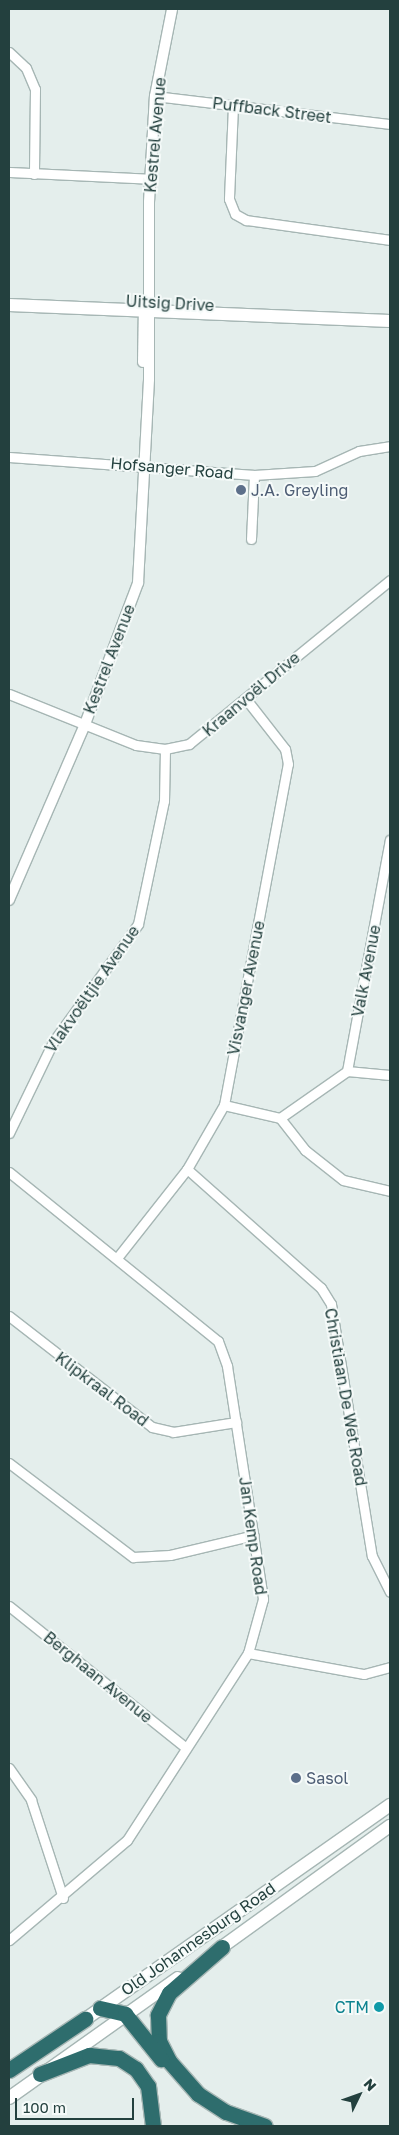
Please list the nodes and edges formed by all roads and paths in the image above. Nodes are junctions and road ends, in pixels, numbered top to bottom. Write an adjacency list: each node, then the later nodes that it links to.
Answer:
1 (172, 9): 3 (street, Kestrel Avenue)
2 (9, 52): 7 (street)
3 (155, 96): 4 (street, Puffback Street); 8 (street, Kestrel Avenue)
4 (233, 106): 5 (street, Puffback Street); 9 (street)
5 (390, 124)
6 (9, 172): 7 (street)
7 (34, 174): 8 (street)
8 (150, 180): 11 (street, Kestrel Avenue)
9 (390, 240)
10 (9, 300): 11 (main road, Uitsig Drive)
11 (147, 305): 12 (main road, Uitsig Drive); 13 (main road, Uitsig Drive); 16 (street, Kestrel Avenue)
12 (9, 306)
13 (390, 321)
14 (390, 446): 17 (street, Hofsanger Road)
15 (9, 457): 16 (street, Hofsanger Road)
16 (143, 464): 17 (street, Hofsanger Road); 22 (street, Kestrel Avenue)
17 (254, 475): 18 (street)
18 (251, 539)
19 (390, 580): 21 (street, Kraanvoël Drive)
20 (9, 694): 22 (street, Kraanvoël Drive)
21 (246, 699): 23 (street, Kraanvoël Drive); 28 (street, Visvanger Avenue)
22 (85, 724): 23 (street, Kraanvoël Drive); 25 (street, Kestrel Avenue)
23 (165, 749): 30 (street, Vlakvoëltjie Avenue)
24 (390, 840): 26 (street, Valk Avenue)
25 (9, 900)
26 (347, 1072): 27 (street); 29 (street)
27 (390, 1075)
28 (224, 1105): 29 (street); 31 (street, Visvanger Avenue)
29 (280, 1118): 33 (street)
30 (9, 1133)
31 (187, 1169): 34 (street, Visvanger Avenue); 39 (street, Christiaan De Wet Road)
32 (9, 1172): 34 (street, Jan Kemp Road)
33 (390, 1191)
34 (117, 1258): 36 (street, Jan Kemp Road)
35 (9, 1316): 36 (street, Klipkraal Road)
36 (236, 1422): 38 (street, Jan Kemp Road)
37 (9, 1462): 38 (street)
38 (254, 1535): 41 (street, Jan Kemp Road)
39 (390, 1592)
40 (9, 1606): 43 (street, Berghaan Avenue)
41 (248, 1653): 42 (street); 43 (street, Jan Kemp Road)
42 (390, 1667)
43 (186, 1748): 47 (street, Jan Kemp Road)
44 (9, 1768): 47 (street)
45 (390, 1805): 50 (main road, Old Johannesburg Road)
46 (390, 1826): 49 (main road, Old Johannesburg Road)
47 (63, 1898): 48 (street, Jan Kemp Road)
48 (9, 1940)
49 (222, 1947): 51 (main road, Old Johannesburg Road); 56 (highway)
50 (100, 2008): 51 (highway); 52 (main road, Old Johannesburg Road)
51 (125, 2014): 54 (main road, Old Johannesburg Road); 56 (highway)
52 (85, 2019): 53 (highway); 55 (main road, Old Johannesburg Road)
53 (9, 2070)
54 (40, 2074): 57 (main road, Old Johannesburg Road); 58 (highway)
55 (9, 2077)
56 (198, 2094): 59 (highway)
57 (9, 2098)
58 (153, 2126)
59 (265, 2126)

